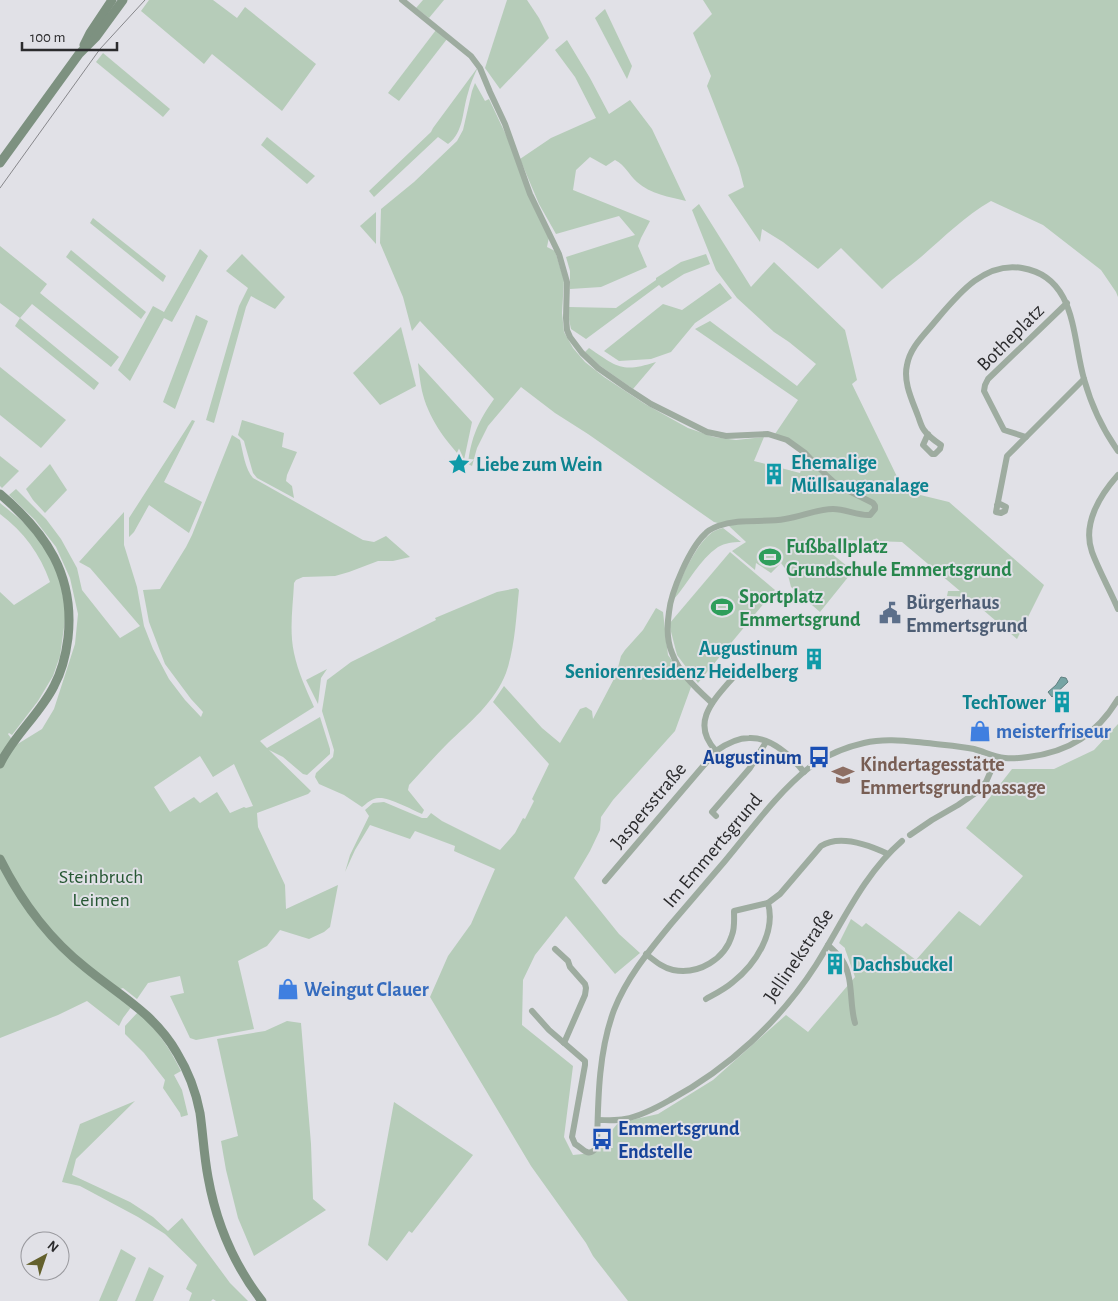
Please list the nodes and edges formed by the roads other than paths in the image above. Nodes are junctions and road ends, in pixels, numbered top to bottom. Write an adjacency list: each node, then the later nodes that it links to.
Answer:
1 (112, 0): 4 (main road)
2 (122, 0): 4 (main road)
3 (402, 0): 17 (street)
4 (79, 54): 5 (main road)
5 (0, 163)
6 (1066, 303): 7 (street); 8 (street); 9 (street, Botheplatz)
7 (1084, 380): 9 (street); 10 (street)
8 (928, 434)
9 (1026, 437): 13 (street)
10 (1118, 451)
11 (1118, 475): 14 (street)
12 (0, 494): 21 (main road)
13 (998, 505)
14 (1118, 608)
15 (736, 674): 17 (street)
16 (1118, 699): 20 (street, Im Emmertsgrund)
17 (712, 703): 19 (street)
18 (766, 742): 19 (street, Jaspersstraße); 22 (street, Jaspersstraße); 23 (street)
19 (716, 751): 28 (street, Jaspersstraße)
20 (997, 757): 22 (street, Im Emmertsgrund); 24 (street)
21 (0, 764)
22 (804, 772): 32 (street, Im Emmertsgrund)
23 (716, 816)
24 (910, 835)
25 (902, 841): 26 (street, Jellinekstraße)
26 (888, 854): 29 (street); 30 (street, Jellinekstraße)
27 (0, 859): 38 (main road)
28 (605, 882)
29 (768, 903): 32 (street); 33 (street)
30 (828, 945): 35 (street); 37 (street, Jellinekstraße)
31 (555, 949): 36 (street)
32 (644, 957): 37 (street, Im Emmertsgrund)
33 (706, 998)
34 (532, 1011): 36 (street, Im Emmertsgrund)
35 (855, 1023)
36 (564, 1043): 37 (street, Im Emmertsgrund)
37 (598, 1120)
38 (262, 1301)

